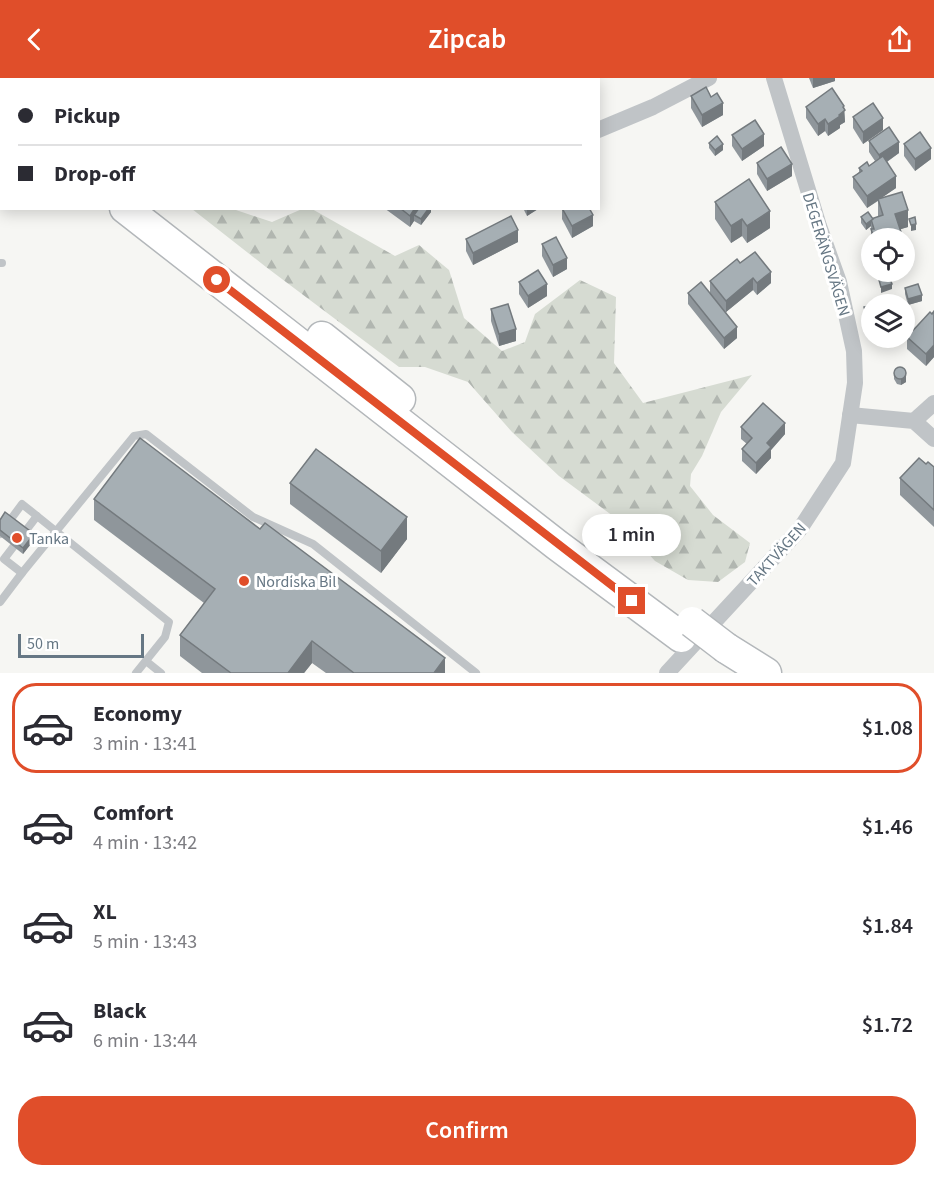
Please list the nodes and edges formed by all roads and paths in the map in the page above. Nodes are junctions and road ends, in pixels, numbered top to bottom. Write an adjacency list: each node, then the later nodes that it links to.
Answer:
1 (709, 78): 3 (street)
2 (774, 78): 11 (street, DEGERÄNGSVÄGEN)
3 (600, 129)
4 (110, 210): 9 (highway)
5 (128, 210): 9 (highway)
6 (155, 210): 8 (highway)
7 (160, 210): 8 (highway)
8 (187, 234): 20 (highway)
9 (217, 280): 20 (highway)
10 (934, 403): 12 (street)
11 (850, 415): 12 (street); 26 (street, TAKTVÄGEN)
12 (914, 421): 13 (street)
13 (934, 439)
14 (37, 516): 15 (lane); 16 (lane); 17 (lane)
15 (55, 531): 18 (lane); 22 (lane); 25 (lane)
16 (0, 534)
17 (2, 557): 18 (lane)
18 (21, 573): 19 (lane)
19 (0, 602)
20 (686, 630): 21 (highway, bridge)
21 (725, 660): 27 (highway)
22 (146, 661): 23 (lane); 24 (lane)
23 (136, 673)
24 (161, 673)
25 (476, 673)
26 (667, 673)
27 (766, 673)

